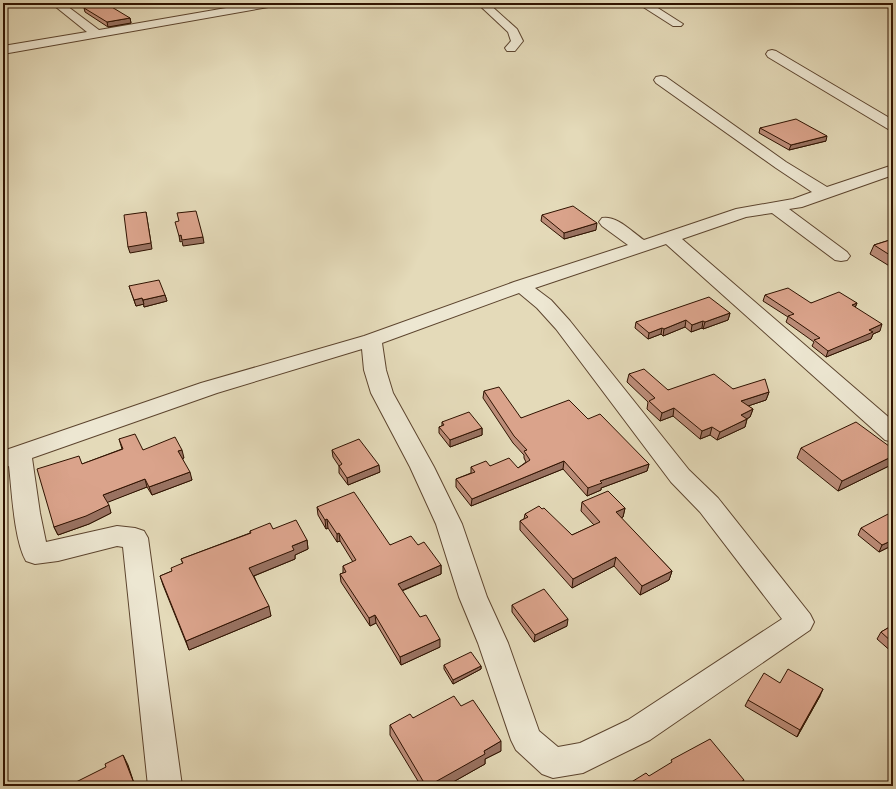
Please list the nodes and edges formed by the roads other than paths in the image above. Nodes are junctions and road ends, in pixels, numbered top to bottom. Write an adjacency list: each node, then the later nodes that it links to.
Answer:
1 (56, 3): 6 (street)
2 (274, 3): 6 (street)
3 (482, 3): 7 (street)
4 (642, 3): 5 (street)
5 (677, 24)
6 (97, 34): 8 (street)
7 (511, 48)
8 (3, 50)
9 (772, 54): 11 (street)
10 (661, 80): 13 (street)
11 (893, 126)
12 (893, 170): 13 (street)
13 (825, 193): 14 (street)
14 (776, 207): 16 (street); 18 (street)
15 (608, 222): 17 (street)
16 (670, 238): 17 (street); 21 (street)
17 (642, 247): 19 (street)
18 (841, 256)
19 (521, 286): 20 (street); 20 (street)
20 (371, 340): 22 (street)
21 (893, 434)
22 (12, 457): 23 (street)
23 (165, 786)

